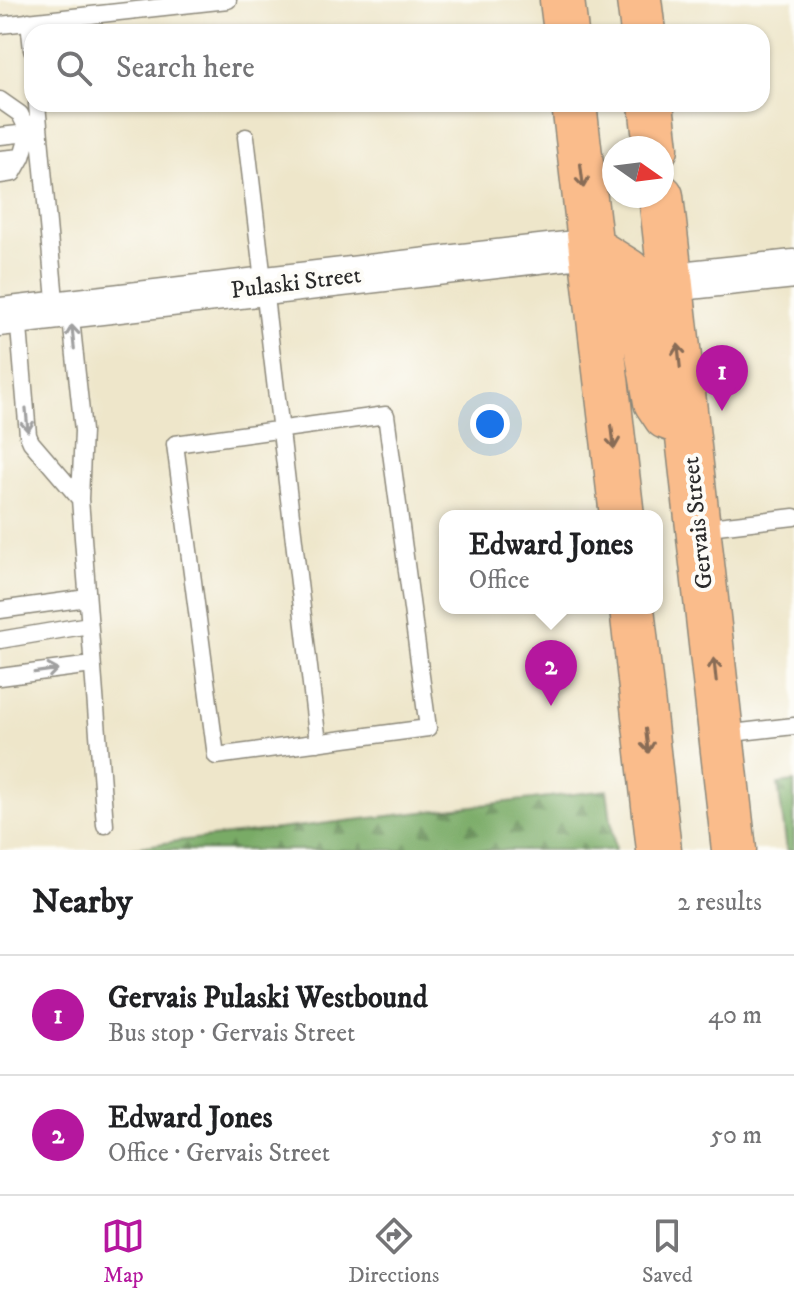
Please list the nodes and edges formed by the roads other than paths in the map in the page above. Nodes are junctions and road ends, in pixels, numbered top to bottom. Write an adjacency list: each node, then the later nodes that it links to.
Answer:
1 (228, 0): 4 (lane)
2 (562, 0): 6 (main road)
3 (639, 0): 7 (main road)
4 (29, 21): 5 (lane); 8 (lane)
5 (29, 24)
6 (565, 24)
7 (642, 24)
8 (0, 25)
9 (0, 100): 13 (lane)
10 (36, 112): 15 (lane)
11 (575, 112): 23 (main road, one-way to 23)
12 (652, 112): 17 (main road)
13 (20, 114): 14 (lane); 15 (lane)
14 (0, 117)
15 (34, 132): 16 (lane); 19 (lane); 27 (lane)
16 (0, 136)
17 (655, 136)
18 (246, 137): 26 (lane)
19 (22, 157): 20 (lane); 21 (lane)
20 (0, 159)
21 (0, 175)
22 (662, 208): 25 (main road, Gervais Street)
23 (591, 248): 26 (street, Pulaski Street); 29 (main road); 32 (main road, one-way to 32)
24 (794, 269): 25 (street)
25 (671, 282): 29 (main road, Gervais Street, one-way to 25)
26 (265, 286): 27 (street, Pulaski Street); 30 (lane)
27 (63, 310): 28 (street, Pulaski Street); 31 (lane, one-way to 27)
28 (9, 316): 31 (lane, one-way to 31)
29 (687, 425): 34 (main road, Gervais Street)
30 (281, 430): 44 (lane); 44 (lane); 44 (lane)
31 (80, 499): 35 (lane)
32 (621, 510)
33 (794, 517): 34 (lane)
34 (699, 529): 43 (main road, Gervais Street, one-way to 34)
35 (87, 598): 36 (lane); 38 (lane)
36 (0, 610)
37 (633, 614): 46 (main road, one-way to 46)
38 (89, 625): 39 (lane); 40 (lane)
39 (0, 640)
40 (92, 665): 41 (lane, one-way to 40); 45 (lane)
41 (0, 677)
42 (794, 726): 43 (lane)
43 (721, 734): 47 (main road, Gervais Street)
44 (318, 743)
45 (105, 825)
46 (657, 831)
47 (734, 850)

